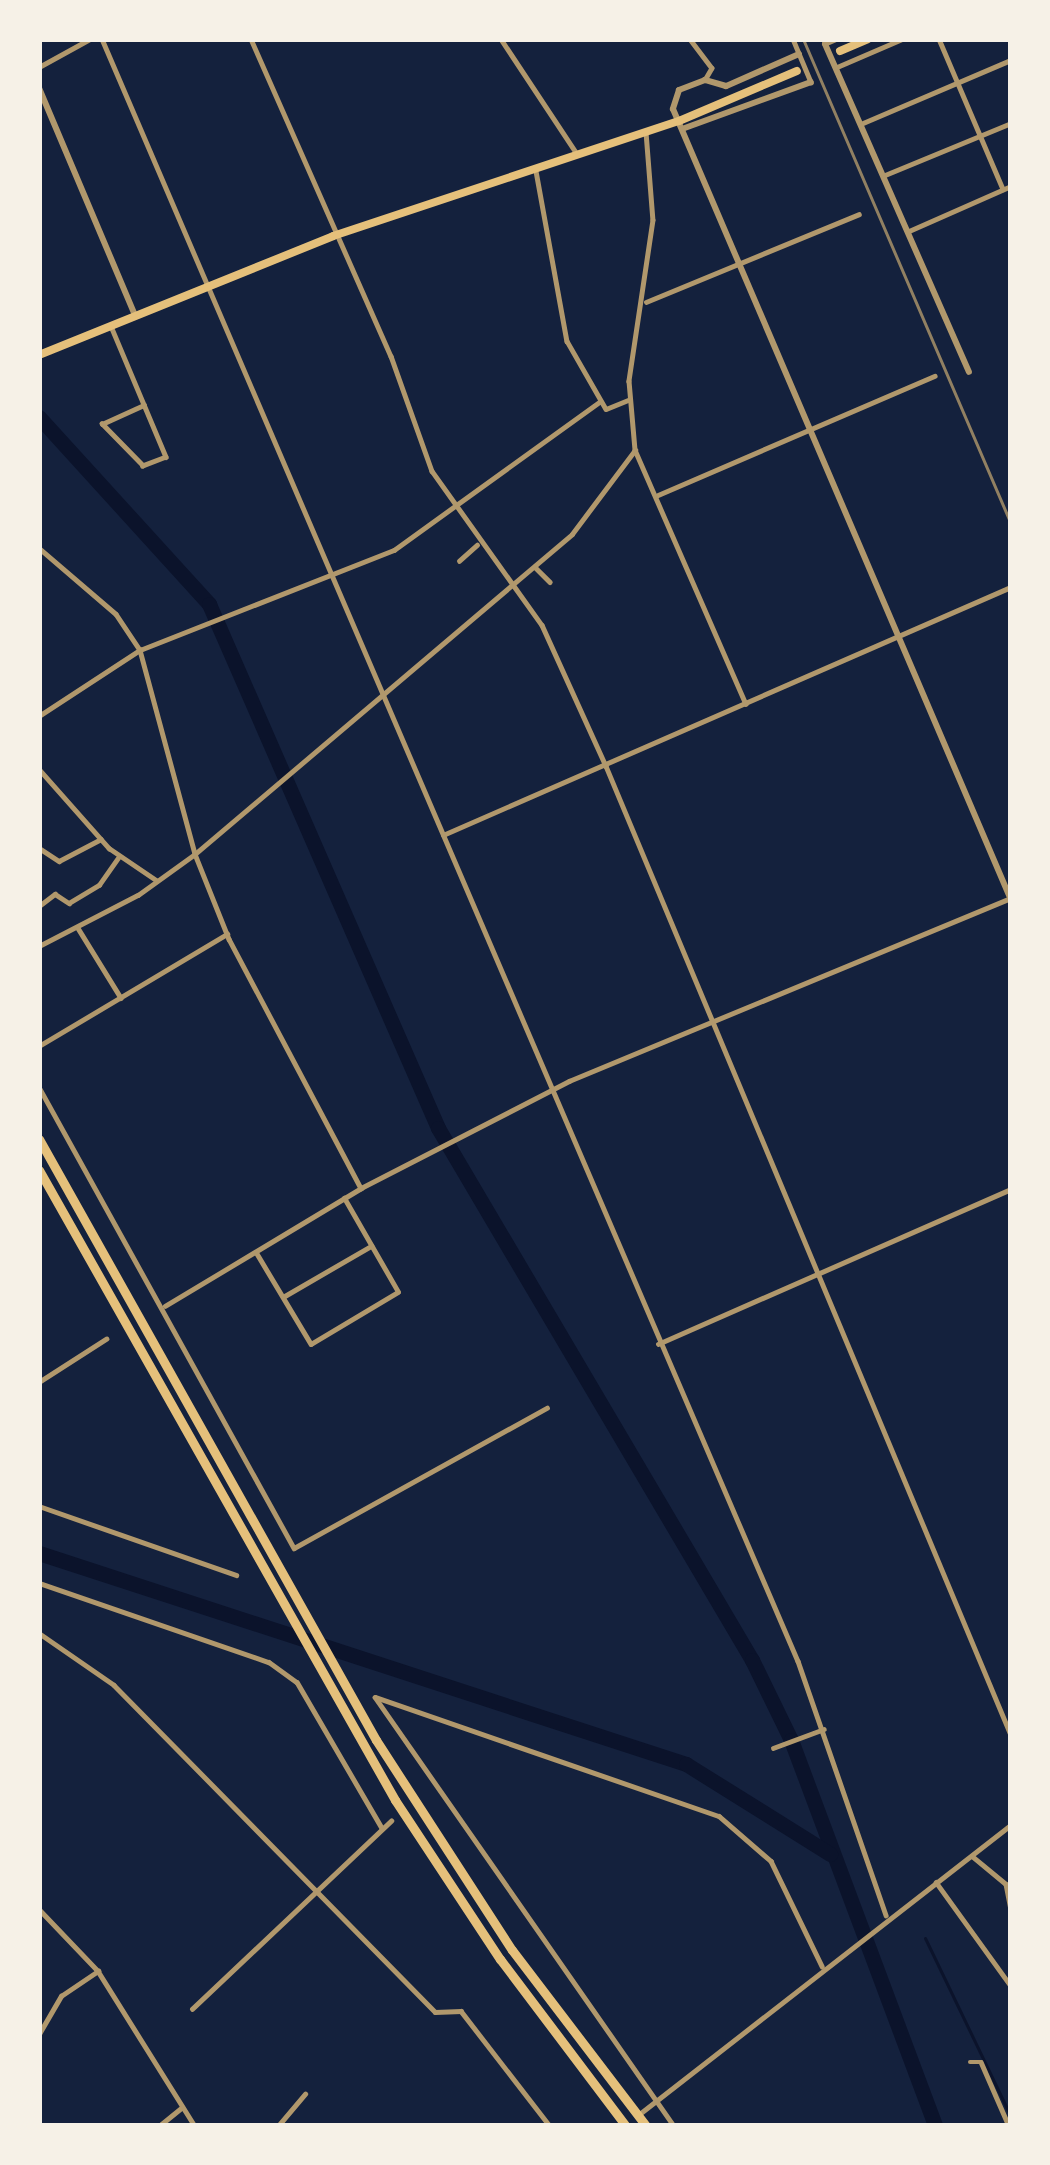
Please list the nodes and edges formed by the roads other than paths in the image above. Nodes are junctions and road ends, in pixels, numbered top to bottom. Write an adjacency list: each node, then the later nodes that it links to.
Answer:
1 (90, 39): 16 (street)
2 (102, 39): 36 (street)
3 (251, 39): 34 (street)
4 (501, 39): 27 (street)
5 (690, 39): 18 (street)
6 (793, 39): 13 (street)
7 (836, 39): 11 (street)
8 (868, 39): 12 (main road)
9 (902, 39): 15 (street)
10 (939, 39): 19 (street)
11 (824, 41): 15 (street)
12 (841, 51)
13 (800, 54): 18 (street); 20 (street)
14 (1011, 60): 19 (street)
15 (837, 67): 22 (street)
16 (39, 68)
17 (797, 70): 24 (main road)
18 (705, 80): 24 (street)
19 (957, 81): 22 (street); 26 (street)
20 (811, 82): 24 (street)
21 (39, 88): 38 (street)
22 (863, 123): 29 (street)
23 (1011, 123): 26 (street)
24 (681, 125): 25 (main road); 35 (street)
25 (646, 132): 27 (main road); 37 (street)
26 (980, 136): 29 (street); 31 (street)
27 (577, 154): 28 (main road)
28 (535, 166): 34 (main road); 44 (street)
29 (885, 175): 33 (street)
30 (1011, 186): 31 (street)
31 (1003, 189): 33 (street)
32 (859, 214): 35 (street)
33 (909, 231): 41 (street)
34 (333, 236): 36 (main road); 49 (street)
35 (738, 262): 37 (street); 46 (street)
36 (207, 286): 38 (main road); 54 (street)
37 (646, 302): 43 (street)
38 (135, 315): 39 (main road)
39 (111, 326): 40 (main road); 45 (street)
40 (39, 355)
41 (969, 373)
42 (934, 376): 46 (street)
43 (628, 400): 44 (street); 47 (street)
44 (598, 402): 49 (street)
45 (144, 405): 45 (street)
46 (808, 427): 48 (street); 58 (street)
47 (635, 450): 48 (street); 53 (street)
48 (658, 495): 61 (street)
49 (452, 509): 50 (street); 54 (street)
50 (477, 544): 52 (street); 56 (street)
51 (39, 548): 59 (street)
52 (459, 561)
53 (535, 567): 55 (street); 56 (street)
54 (331, 576): 59 (street); 60 (street)
55 (550, 582)
56 (509, 587): 60 (street); 63 (street)
57 (1011, 587): 58 (street)
58 (897, 635): 61 (street); 71 (street)
59 (140, 650): 62 (street); 68 (street)
60 (383, 692): 65 (street); 68 (street)
61 (746, 704): 63 (street)
62 (39, 716)
63 (605, 766): 65 (street); 77 (street)
64 (39, 770): 66 (street)
65 (443, 836): 80 (street)
66 (100, 839): 67 (street); 69 (street)
67 (39, 848)
68 (195, 854): 70 (street); 74 (street)
69 (119, 856): 70 (street); 72 (street)
70 (157, 880): 73 (street)
71 (1011, 898): 77 (street)
72 (39, 906)
73 (77, 928): 75 (street); 76 (street)
74 (227, 934): 76 (street); 83 (street)
75 (39, 946)
76 (121, 998): 78 (street)
77 (713, 1020): 80 (street); 88 (street)
78 (39, 1046)
79 (39, 1087): 91 (street)
80 (549, 1092): 83 (street); 93 (street)
81 (39, 1139): 127 (highway)
82 (39, 1170): 126 (highway)
83 (361, 1188): 85 (street)
84 (1011, 1189): 88 (street)
85 (344, 1198): 86 (street); 87 (street)
86 (371, 1246): 89 (street); 89 (street)
87 (256, 1252): 89 (street); 91 (street)
88 (819, 1272): 93 (street); 101 (street)
89 (283, 1297)
90 (175, 1301): 91 (street)
91 (165, 1306): 95 (street)
92 (106, 1339): 94 (street)
93 (658, 1344): 100 (street)
94 (39, 1382)
95 (547, 1408)
96 (39, 1506): 97 (street)
97 (236, 1575)
98 (39, 1583): 105 (street)
99 (39, 1633): 108 (street)
100 (823, 1730): 102 (street); 111 (street)
101 (1011, 1735)
102 (773, 1748)
103 (392, 1821): 105 (street)
104 (1011, 1825): 106 (street)
105 (382, 1828): 108 (street)
106 (971, 1855): 107 (street); 110 (street)
107 (936, 1882): 111 (street); 114 (street)
108 (320, 1889): 115 (street); 125 (street)
109 (39, 1909): 113 (street)
110 (1011, 1910)
111 (886, 1915): 112 (street)
112 (822, 1966): 119 (street); 119 (street)
113 (98, 1971): 116 (street); 120 (street)
114 (1011, 1986)
115 (192, 2009)
116 (39, 2034)
117 (970, 2062): 129 (street)
118 (304, 2094): 124 (street)
119 (653, 2102): 121 (street); 128 (street)
120 (181, 2108): 122 (street); 123 (street)
121 (642, 2112)
122 (159, 2126)
123 (195, 2126)
124 (278, 2126)
125 (550, 2126)
126 (626, 2126)
127 (646, 2126)
128 (674, 2126)
129 (1009, 2126)

